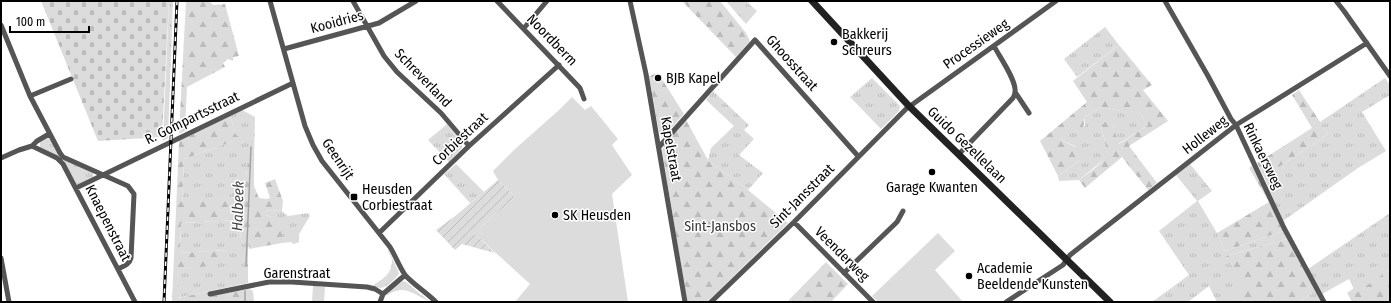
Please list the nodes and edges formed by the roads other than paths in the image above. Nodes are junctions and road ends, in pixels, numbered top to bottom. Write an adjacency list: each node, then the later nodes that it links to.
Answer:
1 (270, 1): 16 (street, Geenrijt)
2 (353, 1): 12 (street, Schreverland)
3 (416, 1): 12 (street, Kooidries)
4 (497, 1): 13 (street, Noordberm)
5 (548, 1): 13 (street)
6 (630, 1): 30 (street, Kapelstraat)
7 (812, 1): 24 (main road, Guido Gezellelaan)
8 (1056, 1): 15 (street, Processieweg)
9 (1166, 1): 26 (street, Rinkaersweg)
10 (1337, 1): 14 (street)
11 (1, 25): 22 (street)
12 (368, 27): 16 (street, Kooidries); 29 (street, Schreverland)
13 (524, 28): 17 (street, Noordberm)
14 (1367, 43): 18 (street); 26 (street, Holleweg)
15 (994, 46): 21 (street); 24 (street, Processieweg)
16 (284, 49): 20 (street, Geenrijt)
17 (559, 65): 23 (street, Noordberm); 29 (street, Corbiestraat)
18 (1390, 76)
19 (71, 79): 22 (street)
20 (293, 83): 34 (street, R. Gompartsstraat); 38 (street, Geenrijt)
21 (1016, 92): 25 (street); 31 (street)
22 (30, 96): 27 (street)
23 (584, 99)
24 (909, 106): 31 (main road, Guido Gezellelaan); 32 (street, Sint-Jansstraat)
25 (1028, 113)
26 (1236, 125): 40 (street, Holleweg); 55 (street, Rinkaersweg)
27 (49, 134): 28 (street); 34 (street)
28 (32, 146): 33 (street); 35 (street, Knaepenstraat)
29 (469, 146): 38 (street, Corbiestraat)
30 (659, 147): 32 (street, Ghoosstraat); 50 (street, Kapelstraat)
31 (959, 154): 40 (main road, Guido Gezellelaan)
32 (858, 156): 37 (street, Sint-Jansstraat)
33 (1, 158)
34 (102, 175): 35 (street, R. Gompartsstraat); 41 (street)
35 (76, 188): 41 (street, Knaepenstraat)
36 (903, 211): 42 (street)
37 (794, 222): 42 (street, Veenderweg); 51 (street, Sint-Jansstraat)
38 (379, 233): 43 (street, Geenrijt)
39 (1, 258): 46 (street)
40 (1066, 260): 53 (street, Holleweg); 54 (main road, Guido Gezellelaan)
41 (118, 269): 47 (street, Knaepenstraat)
42 (844, 273): 52 (street, Veenderweg)
43 (405, 275): 45 (street); 49 (street, Geenrijt)
44 (210, 294): 45 (street, Garenstraat)
45 (383, 294): 48 (street)
46 (9, 302)
47 (135, 302)
48 (380, 302)
49 (436, 302)
50 (685, 302)
51 (711, 302)
52 (873, 302)
53 (1006, 302)
54 (1110, 302)
55 (1324, 302)

